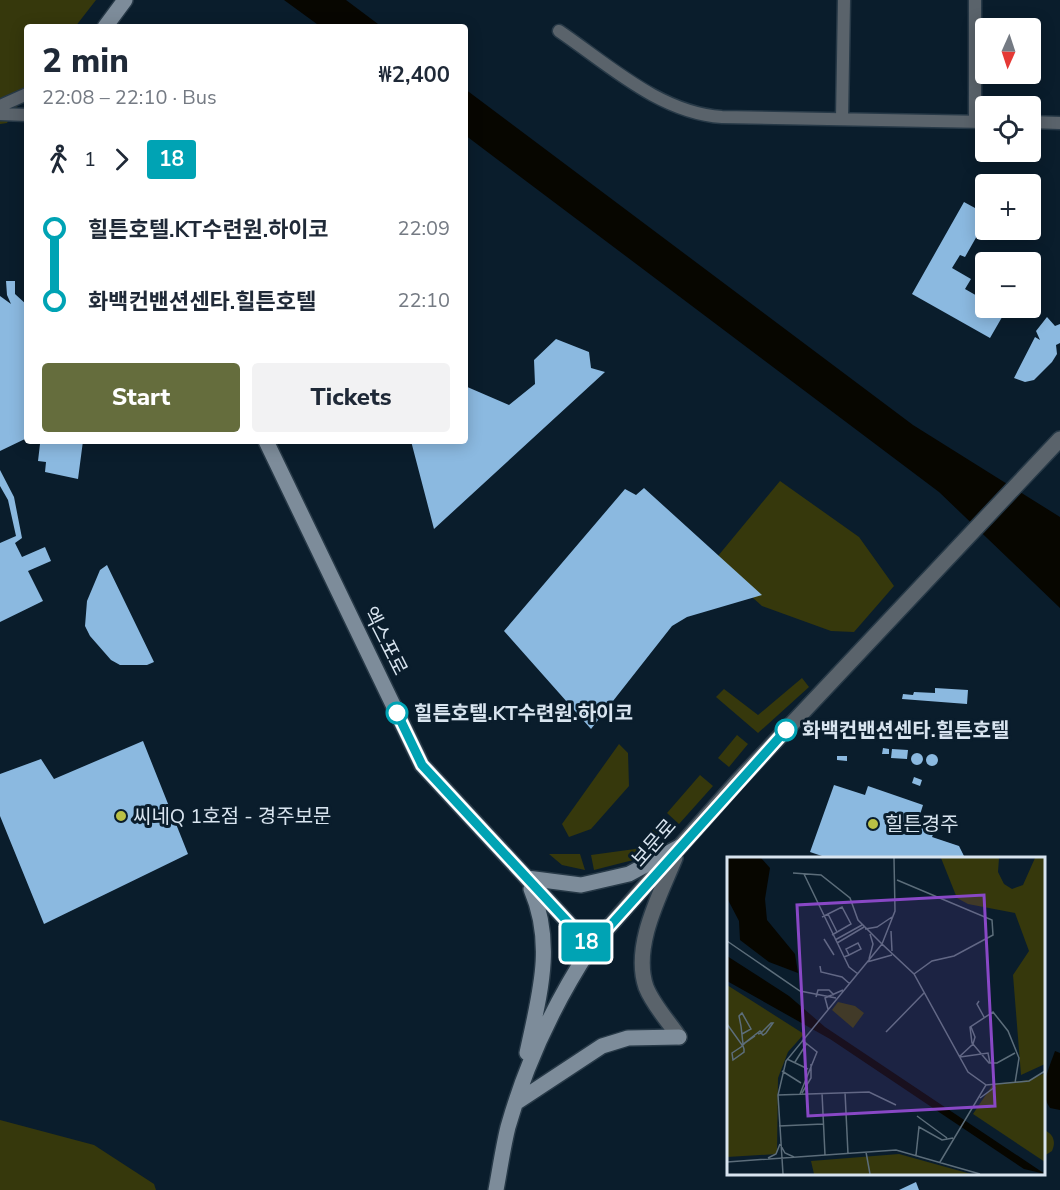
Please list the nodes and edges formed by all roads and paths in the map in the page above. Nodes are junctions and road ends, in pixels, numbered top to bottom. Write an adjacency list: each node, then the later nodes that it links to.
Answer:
1 (125, 0): 4 (main road)
2 (844, 0): 11 (street)
3 (975, 0): 7 (street)
4 (107, 24)
5 (559, 31): 11 (street)
6 (24, 95): 8 (street)
7 (979, 96)
8 (0, 106)
9 (0, 114): 10 (street)
10 (24, 115)
11 (842, 119): 12 (street)
12 (975, 121)
13 (1041, 122): 14 (street)
14 (1060, 123)
15 (1060, 439): 17 (street, 보문로)
16 (267, 444): 18 (main road, 엑스포로)
17 (679, 847): 18 (main road); 19 (street, 보문로); 20 (street)
18 (526, 878): 19 (main road, 엑스포로); 21 (main road)
19 (591, 947): 21 (main road, 보문로)
20 (679, 1037): 21 (main road)
21 (517, 1102): 22 (main road, 보문로)
22 (496, 1190)

